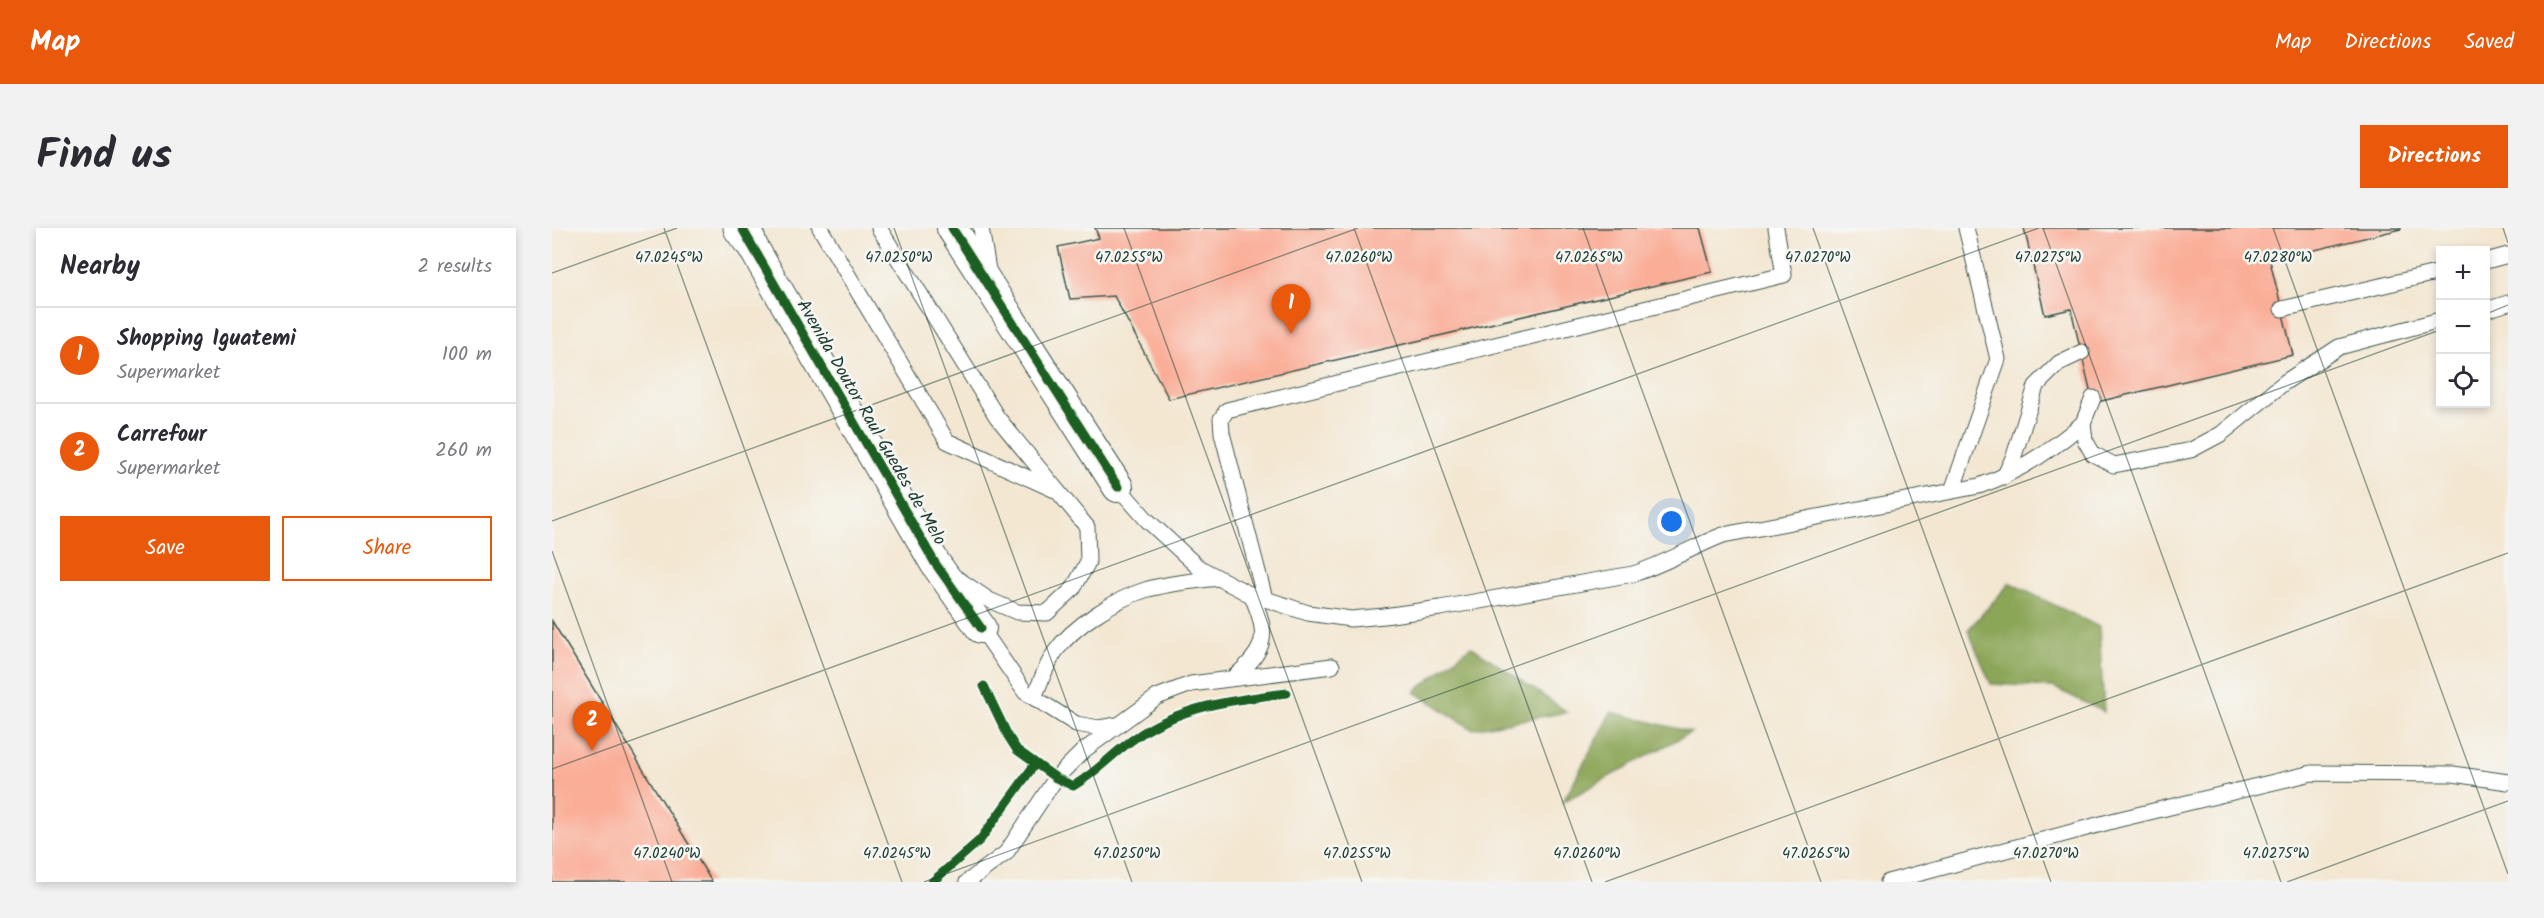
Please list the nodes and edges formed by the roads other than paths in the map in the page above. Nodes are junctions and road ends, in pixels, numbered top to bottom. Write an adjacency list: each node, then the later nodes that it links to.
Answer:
1 (820, 228): 22 (lane)
2 (879, 228): 22 (lane)
3 (952, 228): 11 (street)
4 (981, 228): 11 (lane)
5 (1776, 228): 25 (lane)
6 (1966, 228): 21 (lane)
7 (744, 232): 23 (street, Avenida Doutor Raul Guedes de Melo)
8 (2508, 255): 9 (lane)
9 (2490, 260)
10 (2436, 273): 13 (lane)
11 (992, 290): 20 (street)
12 (2508, 303): 14 (lane)
13 (2282, 309)
14 (2490, 309)
15 (2436, 321): 18 (lane)
16 (2082, 352): 19 (lane)
17 (2092, 398): 18 (lane)
18 (2083, 423): 19 (lane)
19 (2004, 477): 21 (lane)
20 (1118, 487): 24 (lane)
21 (1952, 492): 25 (lane)
22 (1062, 494): 23 (lane)
23 (935, 563): 26 (street, Avenida Doutor Raul Guedes de Melo)
24 (1218, 578): 25 (lane); 29 (lane)
25 (1258, 597): 28 (lane)
26 (981, 628): 29 (lane)
27 (1332, 666): 28 (lane)
28 (1234, 678): 30 (lane)
29 (1034, 698): 30 (lane)
30 (1118, 725): 32 (lane)
31 (2508, 782): 33 (lane)
32 (967, 882)
33 (1888, 882)

